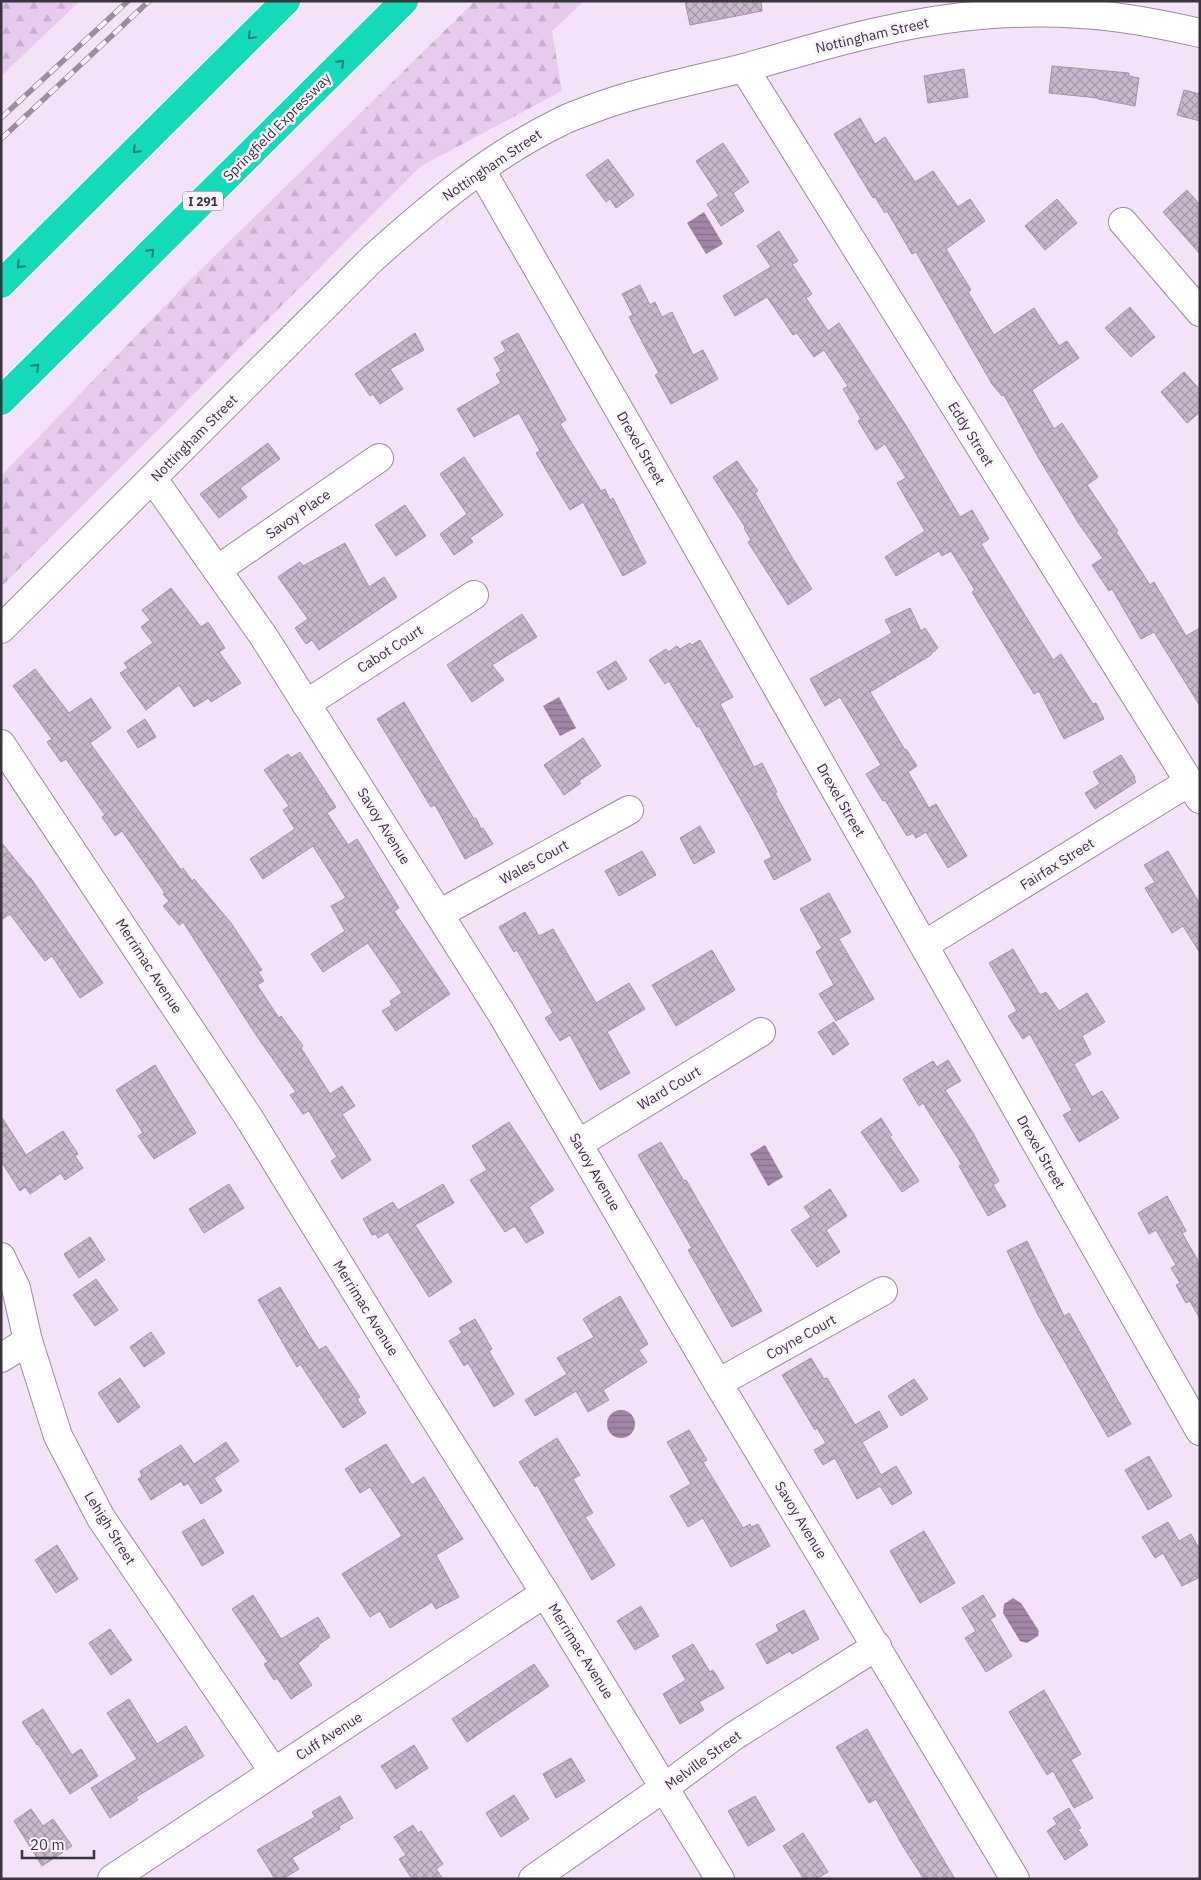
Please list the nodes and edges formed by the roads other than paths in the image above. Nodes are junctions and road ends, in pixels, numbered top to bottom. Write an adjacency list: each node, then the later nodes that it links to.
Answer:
1 (286, 1): 8 (highway, one-way to 8)
2 (404, 1): 10 (highway, Springfield Expressway / I 291, one-way to 2)
3 (1073, 8): 4 (street, Nottingham Street); 5 (street, Nottingham Street)
4 (1200, 33)
5 (744, 68): 6 (street, Nottingham Street); 18 (street, Eddy Street)
6 (481, 170): 12 (street, Nottingham Street); 21 (street, Drexel Street)
7 (1123, 222): 9 (street)
8 (1, 284)
9 (1200, 312)
10 (1, 401)
11 (379, 458): 13 (street, Savoy Place)
12 (153, 479): 13 (street, Savoy Avenue); 15 (street, Nottingham Street)
13 (217, 570): 16 (street, Savoy Avenue)
14 (474, 595): 16 (street, Cabot Court)
15 (1, 629)
16 (306, 704): 20 (street, Savoy Avenue)
17 (1, 744): 30 (street, Merrimac Avenue)
18 (1194, 790): 21 (street, Fairfax Street)
19 (629, 810): 20 (street, Wales Court)
20 (439, 914): 23 (street, Savoy Avenue)
21 (924, 945): 29 (street, Drexel Street)
22 (761, 1032): 23 (street, Ward Court)
23 (578, 1144): 28 (street, Savoy Avenue)
24 (1, 1257): 26 (street, Lehigh Street)
25 (884, 1291): 28 (street, Coyne Court)
26 (28, 1341): 27 (street); 32 (street, Lehigh Street)
27 (1, 1358)
28 (718, 1383): 31 (street, Savoy Avenue)
29 (1200, 1431)
30 (545, 1593): 32 (street, Cuff Avenue); 33 (street, Merrimac Avenue)
31 (876, 1646): 33 (street, Melville Street); 37 (street, Savoy Avenue)
32 (274, 1772): 34 (street, Cuff Avenue)
33 (664, 1787): 35 (street, Melville Street); 36 (street, Merrimac Avenue)
34 (112, 1879)
35 (533, 1879)
36 (720, 1879)
37 (1015, 1879)

